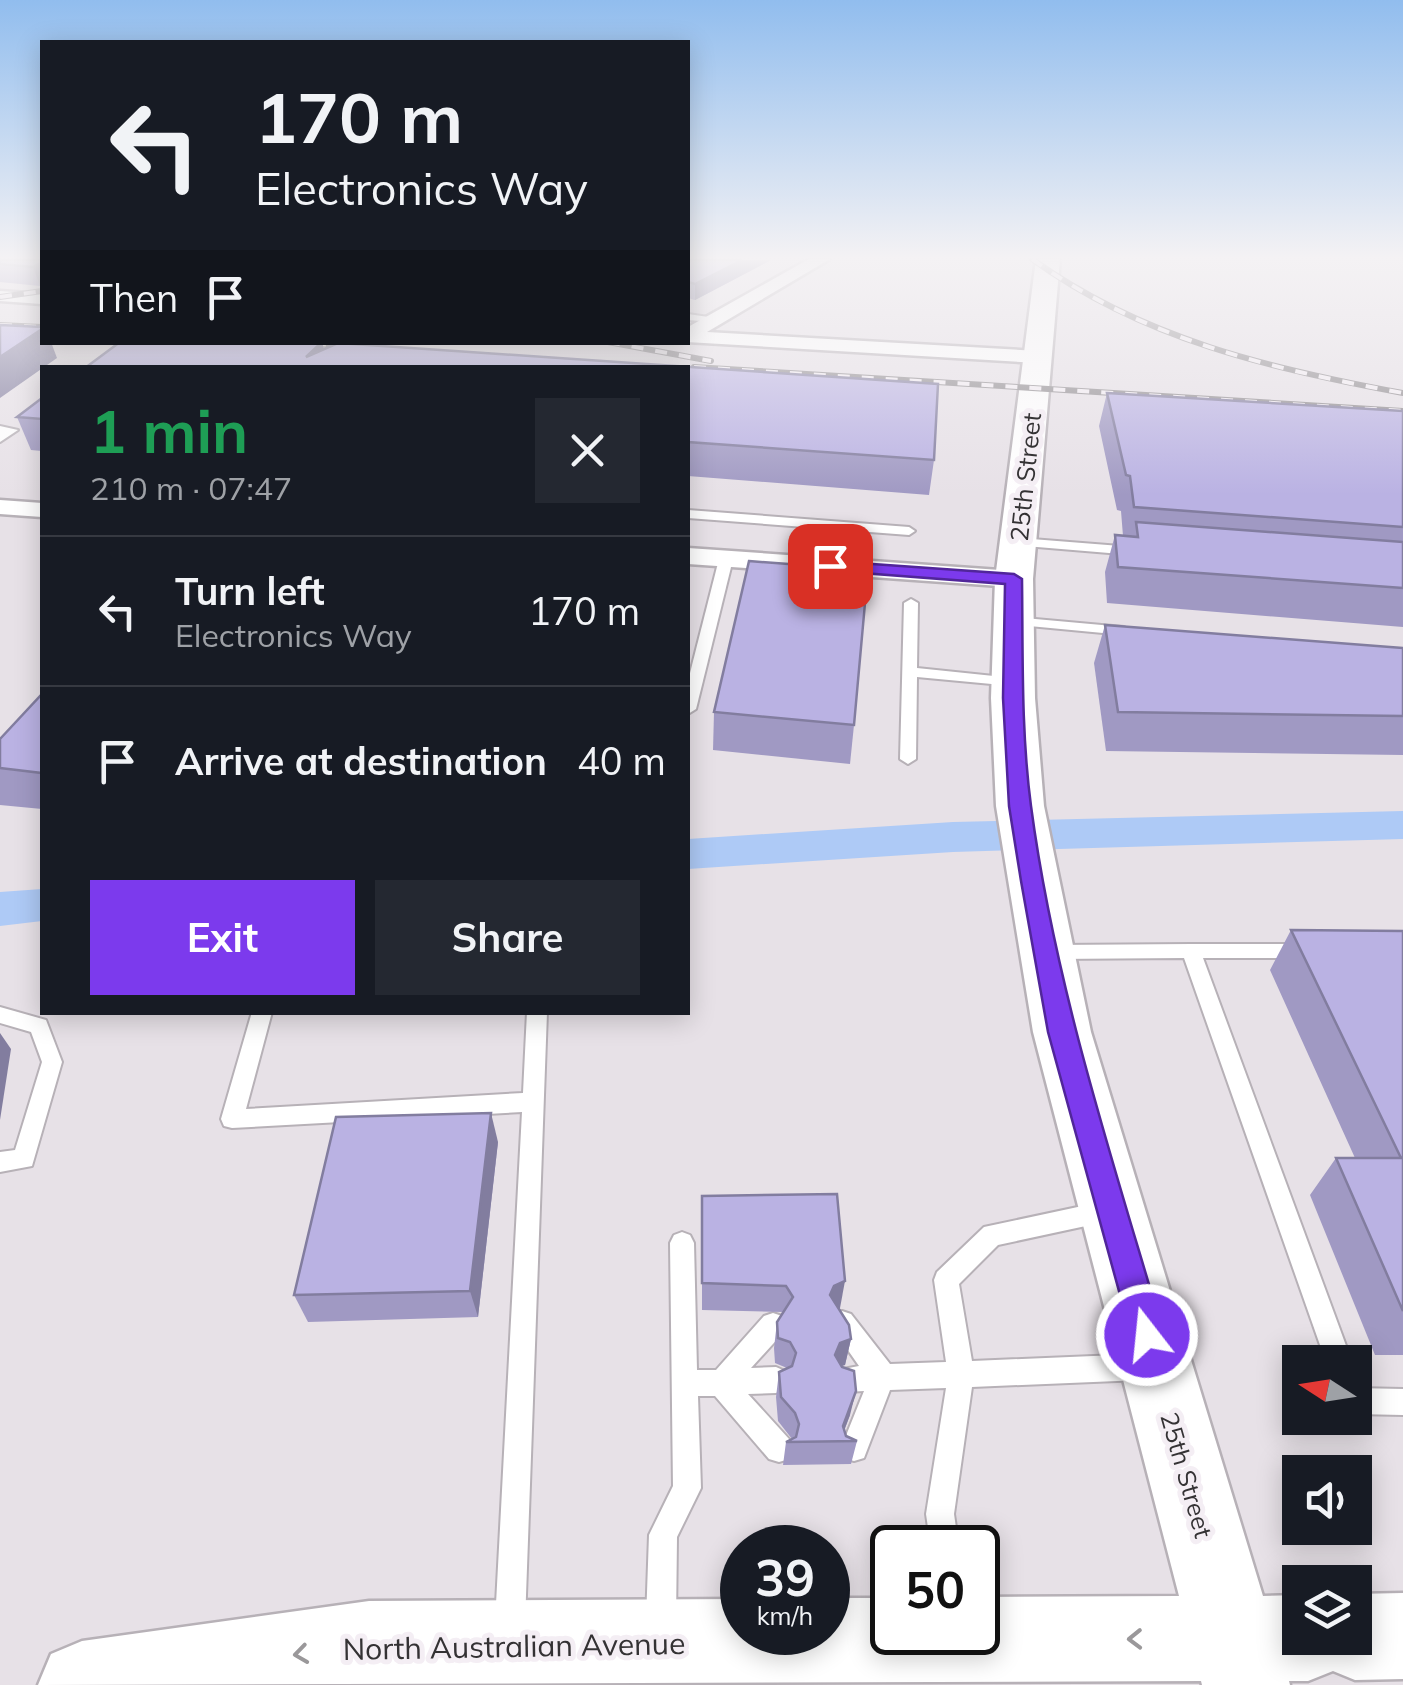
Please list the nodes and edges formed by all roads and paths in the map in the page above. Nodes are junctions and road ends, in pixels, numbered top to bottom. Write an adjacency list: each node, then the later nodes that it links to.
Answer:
1 (715, 338): 3 (street)
2 (1040, 338): 3 (main road, 25th Street)
3 (1038, 357): 13 (main road, 25th Street)
4 (0, 429): 5 (lane)
5 (0, 438)
6 (0, 507): 7 (street)
7 (40, 510)
8 (690, 514): 9 (lane)
9 (909, 531)
10 (1150, 552): 13 (lane)
11 (690, 556): 12 (street)
12 (726, 558): 13 (street); 18 (lane)
13 (1015, 581): 15 (lane); 17 (main road, 25th Street)
14 (912, 604): 16 (lane)
15 (1146, 633)
16 (910, 672): 17 (lane); 19 (lane)
17 (1012, 682): 22 (main road, 25th Street)
18 (690, 702)
19 (908, 759)
20 (1190, 951): 21 (lane); 22 (lane); 32 (lane)
21 (1321, 951)
22 (1046, 952): 28 (main road, 25th Street)
23 (0, 1014): 27 (lane)
24 (261, 1015): 26 (lane)
25 (537, 1015): 26 (lane)
26 (533, 1102): 50 (lane)
27 (0, 1162)
28 (1112, 1210): 33 (main road, 25th Street); 34 (lane)
29 (682, 1242): 39 (lane)
30 (842, 1323): 35 (lane)
31 (773, 1326): 38 (lane)
32 (1333, 1345)
33 (1156, 1366): 34 (lane); 51 (main road, 25th Street)
34 (961, 1373): 35 (lane); 44 (lane)
35 (883, 1376): 36 (lane); 42 (lane)
36 (846, 1379)
37 (776, 1380): 38 (lane)
38 (721, 1382): 39 (lane); 43 (lane)
39 (685, 1384): 49 (lane)
40 (1372, 1402): 41 (lane)
41 (1403, 1402)
42 (854, 1448)
43 (779, 1449)
44 (942, 1525)
45 (1403, 1636): 46 (main road)
46 (1372, 1637)
47 (870, 1638): 49 (main road, North Australian Avenue)
48 (1000, 1638): 51 (main road, North Australian Avenue, one-way to 48)
49 (660, 1643): 50 (main road, North Australian Avenue)
50 (509, 1644): 52 (main road, North Australian Avenue, one-way to 52)
51 (1262, 1654)
52 (82, 1685)

